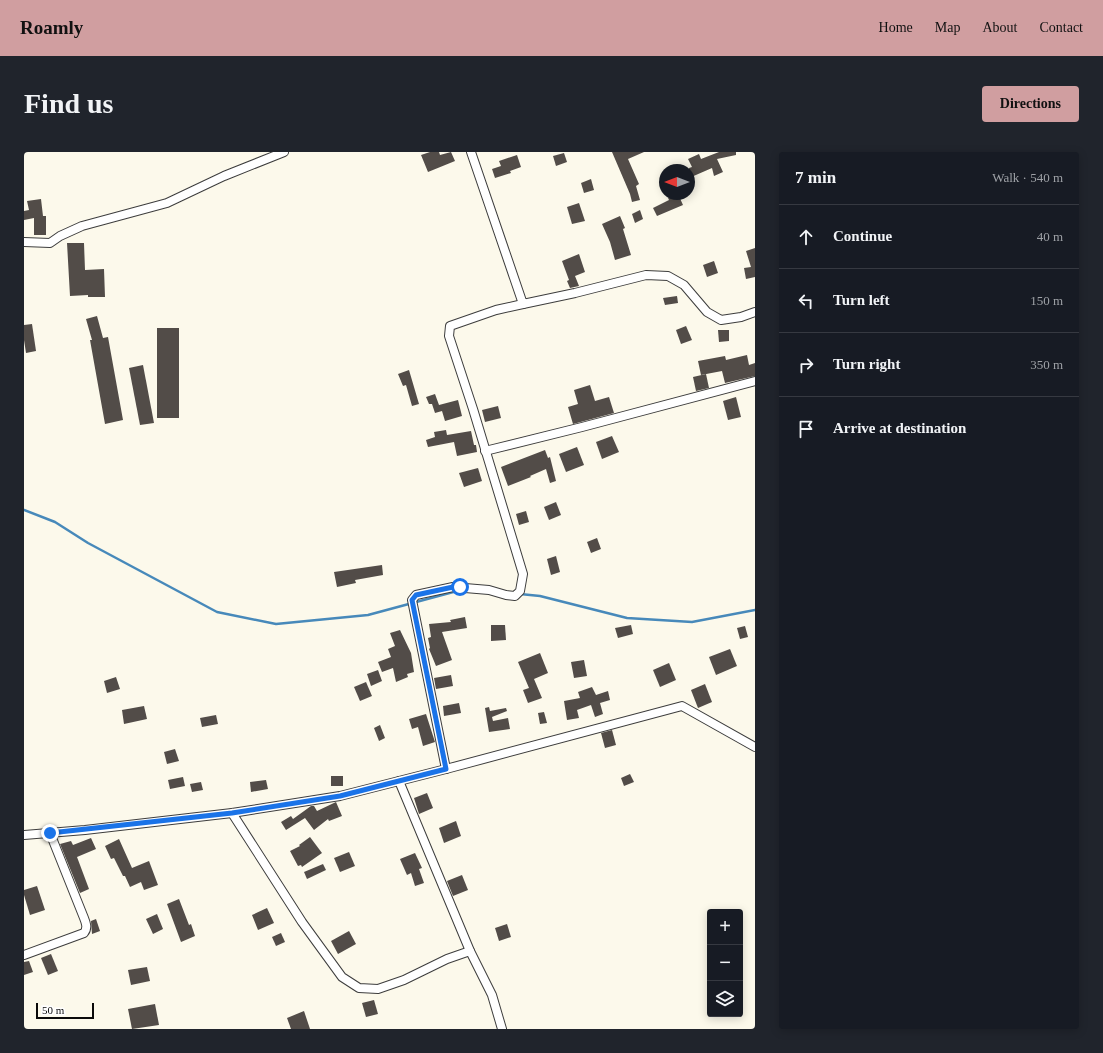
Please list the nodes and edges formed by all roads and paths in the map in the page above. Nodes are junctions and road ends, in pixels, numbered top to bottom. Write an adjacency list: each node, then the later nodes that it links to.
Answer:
1 (284, 152): 3 (street)
2 (471, 152): 4 (street)
3 (24, 242)
4 (523, 304): 5 (street); 7 (street)
5 (755, 312)
6 (755, 382): 7 (street)
7 (485, 451): 9 (street)
8 (755, 747): 9 (street)
9 (446, 769): 10 (street)
10 (399, 781): 11 (street); 14 (street)
11 (232, 813): 12 (street); 14 (street)
12 (50, 833): 13 (street); 15 (street)
13 (24, 835)
14 (470, 951): 16 (street)
15 (24, 955)
16 (502, 1029)

